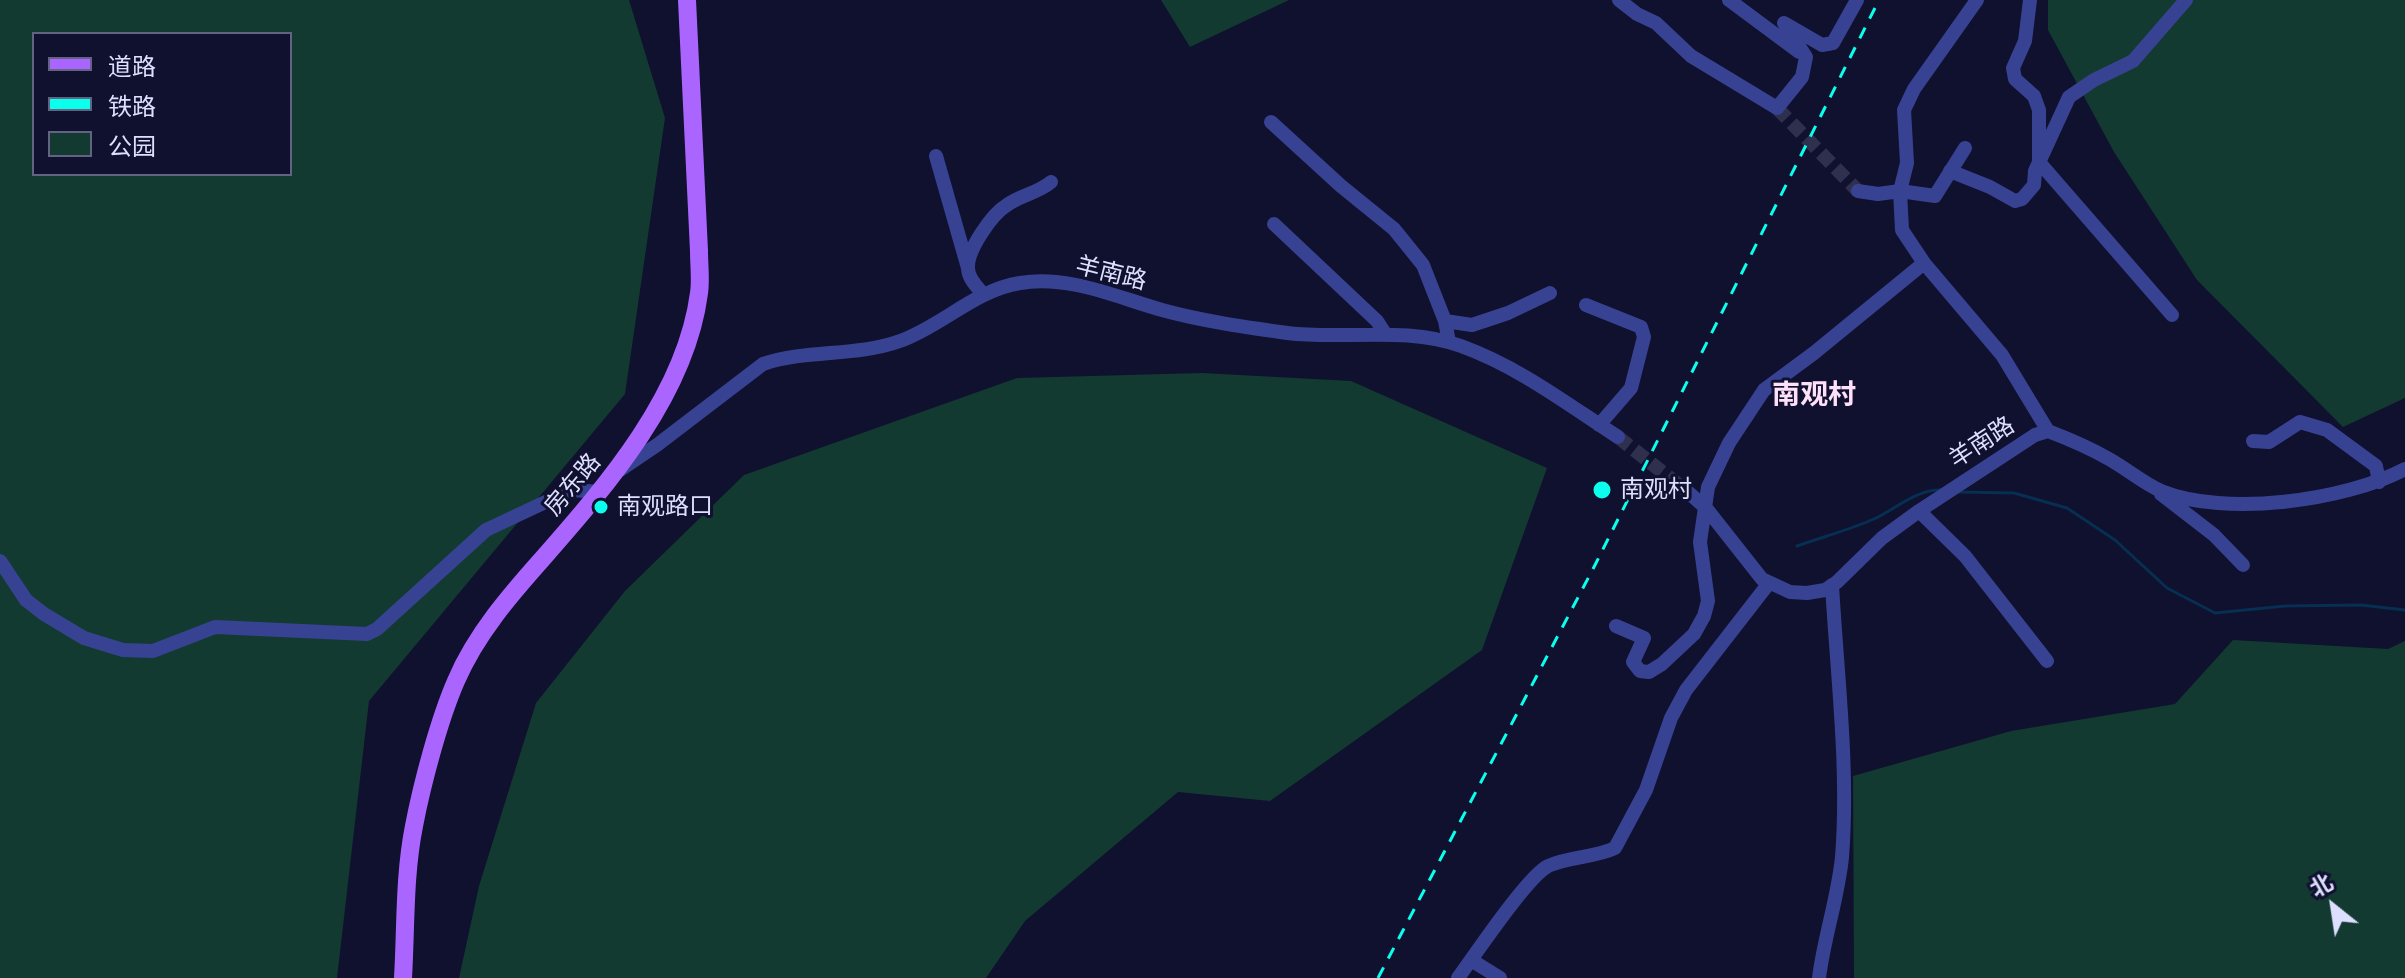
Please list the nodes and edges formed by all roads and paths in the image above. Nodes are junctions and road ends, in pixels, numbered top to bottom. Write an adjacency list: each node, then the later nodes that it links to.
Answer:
1 (687, 0): 33 (main road, 房东路)
2 (1619, 0): 9 (street)
3 (1629, 0): 9 (street)
4 (1729, 0): 10 (street)
5 (1857, 0): 10 (street)
6 (1977, 0): 18 (street)
7 (2030, 0): 14 (street)
8 (2186, 0): 14 (street)
9 (1644, 17): 10 (street)
10 (1806, 57)
11 (1271, 122): 26 (street)
12 (1965, 148): 15 (street)
13 (936, 156): 21 (street)
14 (2039, 162): 15 (street); 25 (street)
15 (1950, 171): 18 (street)
16 (1051, 182): 21 (street)
17 (1858, 191): 18 (street)
18 (1900, 191): 20 (street)
19 (1274, 224): 27 (street)
20 (1924, 263): 30 (street); 39 (street)
21 (968, 268): 23 (street)
22 (1550, 293): 26 (street)
23 (984, 295): 27 (street, 羊南路); 33 (street, 羊南路)
24 (1586, 305): 29 (street)
25 (2172, 315)
26 (1445, 321): 28 (street)
27 (1386, 335): 28 (street, 羊南路)
28 (1449, 342): 29 (street, 羊南路)
29 (1599, 425): 31 (street, 羊南路)
30 (2048, 431): 36 (street, 羊南路); 40 (street, 羊南路)
31 (1618, 437)
32 (2253, 441): 35 (street)
33 (616, 472): 37 (main road, 房东路)
34 (2403, 475): 35 (street, 羊南路)
35 (2379, 482): 36 (street, 羊南路)
36 (2159, 490): 42 (street)
37 (601, 492): 41 (street); 48 (main road, 房东路)
38 (1689, 493): 39 (street)
39 (1706, 508): 43 (street); 45 (street)
40 (1919, 511): 44 (street, 羊南路); 46 (street)
41 (0, 561)
42 (2243, 565)
43 (1769, 583): 44 (street); 47 (street)
44 (1832, 585): 51 (street)
45 (1616, 626)
46 (2047, 661)
47 (1471, 960): 49 (street); 50 (street)
48 (403, 978)
49 (1458, 978)
50 (1500, 978)
51 (1819, 978)

